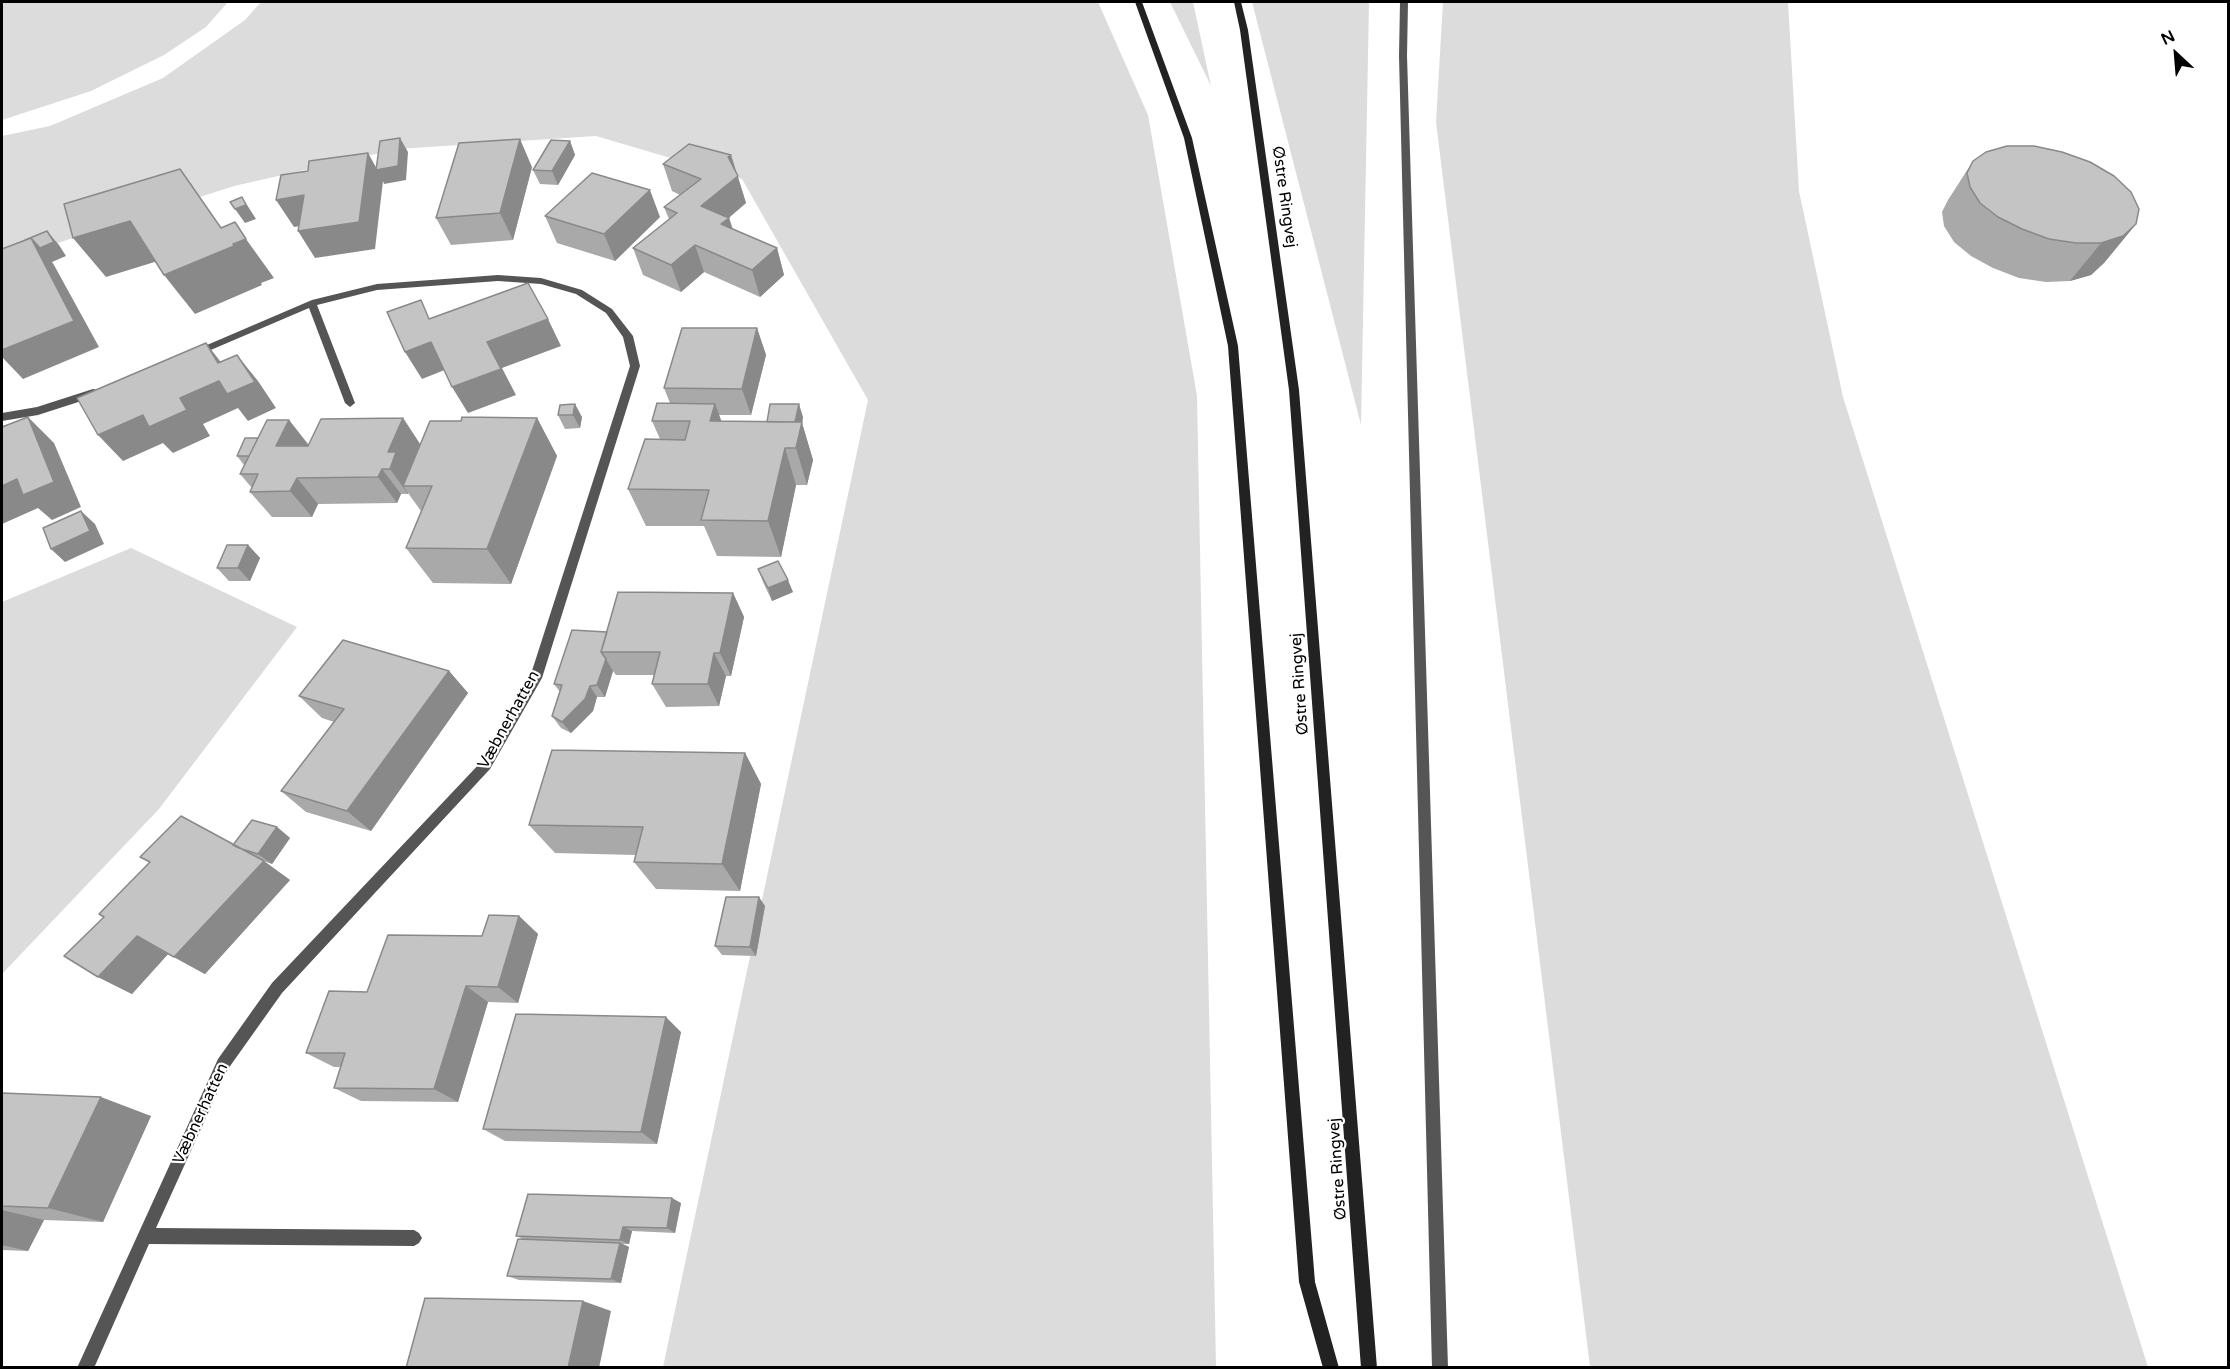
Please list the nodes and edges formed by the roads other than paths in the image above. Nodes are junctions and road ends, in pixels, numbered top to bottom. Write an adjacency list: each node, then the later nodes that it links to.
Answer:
1 (1138, 2): 12 (main road)
2 (1237, 2): 13 (main road, Østre Ringvej)
3 (1404, 2): 14 (street)
4 (312, 303): 5 (street, Væbnerhatten); 7 (street); 9 (street, Væbnerhatten)
5 (183, 359)
6 (108, 389): 8 (street)
7 (350, 403)
8 (2, 417)
9 (145, 1236): 10 (street); 11 (street, Væbnerhatten)
10 (414, 1238)
11 (85, 1368)
12 (1331, 1368)
13 (1370, 1368)
14 (1440, 1368)

